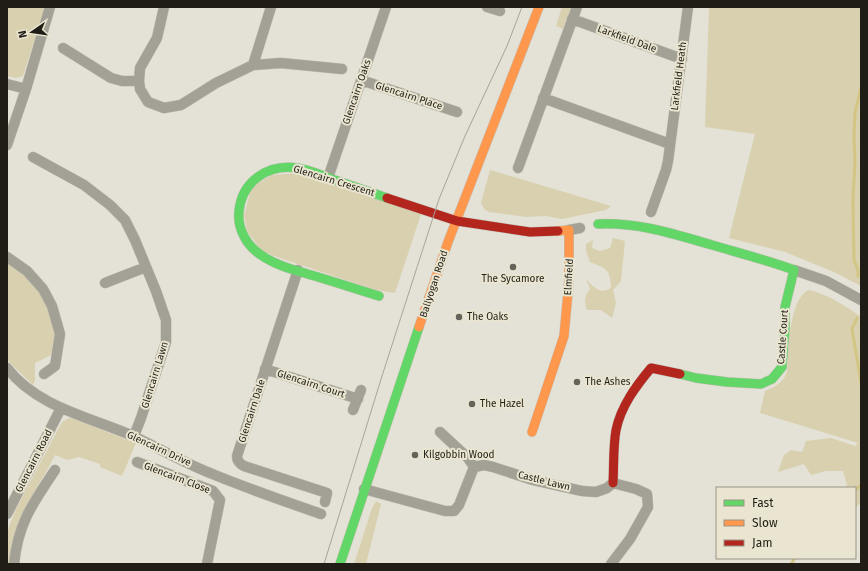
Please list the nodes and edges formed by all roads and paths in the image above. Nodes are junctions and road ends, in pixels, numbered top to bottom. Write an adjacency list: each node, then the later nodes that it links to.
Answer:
1 (50, 7): 18 (street)
2 (164, 7): 16 (street)
3 (271, 7): 13 (street)
4 (386, 7): 15 (street, Glencairn Oaks)
5 (488, 7): 9 (street)
6 (539, 7): 27 (street, Ballyogan Road)
7 (577, 7): 10 (street)
8 (688, 7): 12 (street, Larkfield Heath)
9 (500, 11)
10 (572, 19): 12 (street, Larkfield Dale); 19 (street)
11 (63, 48): 16 (street)
12 (682, 59): 21 (street, Larkfield Heath)
13 (253, 65): 14 (street); 16 (street)
14 (342, 69)
15 (361, 80): 20 (street, Glencairn Place); 25 (street, Glencairn Oaks)
16 (139, 81)
17 (7, 84): 18 (street)
18 (26, 89): 22 (street)
19 (543, 98): 21 (street); 24 (street)
20 (457, 112)
21 (670, 144): 26 (street, Larkfield Heath)
22 (7, 145)
23 (33, 157): 32 (street, Glencairn Lawn)
24 (518, 168)
25 (328, 178): 27 (street, Glencairn Crescent); 33 (street, Glencairn Crescent)
26 (651, 212)
27 (457, 221): 30 (street); 50 (street, Ballyogan Road)
28 (598, 224): 34 (street)
29 (580, 228): 30 (street)
30 (570, 230): 44 (street, Elmfield)
31 (7, 257): 40 (street)
32 (146, 267): 35 (street); 45 (street, Glencairn Lawn)
33 (298, 270): 36 (street, Glencairn Crescent); 39 (street, Glencairn Dale)
34 (794, 270): 37 (street); 49 (street, Castle Court)
35 (105, 283)
36 (379, 296)
37 (861, 300)
38 (7, 368): 41 (street, Glencairn Drive)
39 (265, 369): 42 (street, Glencairn Court); 51 (street, Glencairn Dale)
40 (44, 374)
41 (61, 408): 45 (street, Glencairn Drive); 52 (street, Glencairn Road)
42 (353, 410)
43 (440, 432): 47 (street)
44 (532, 432)
45 (134, 436): 53 (street, Glencairn Drive)
46 (137, 462): 55 (street, Glencairn Close)
47 (474, 467): 49 (street, Castle Lawn); 50 (street)
48 (55, 470): 54 (street)
49 (613, 484): 57 (street)
50 (364, 489): 56 (street, Ballyogan Road)
51 (326, 498)
52 (7, 514)
53 (321, 514)
54 (14, 564)
55 (207, 564)
56 (340, 564)
57 (611, 564)

